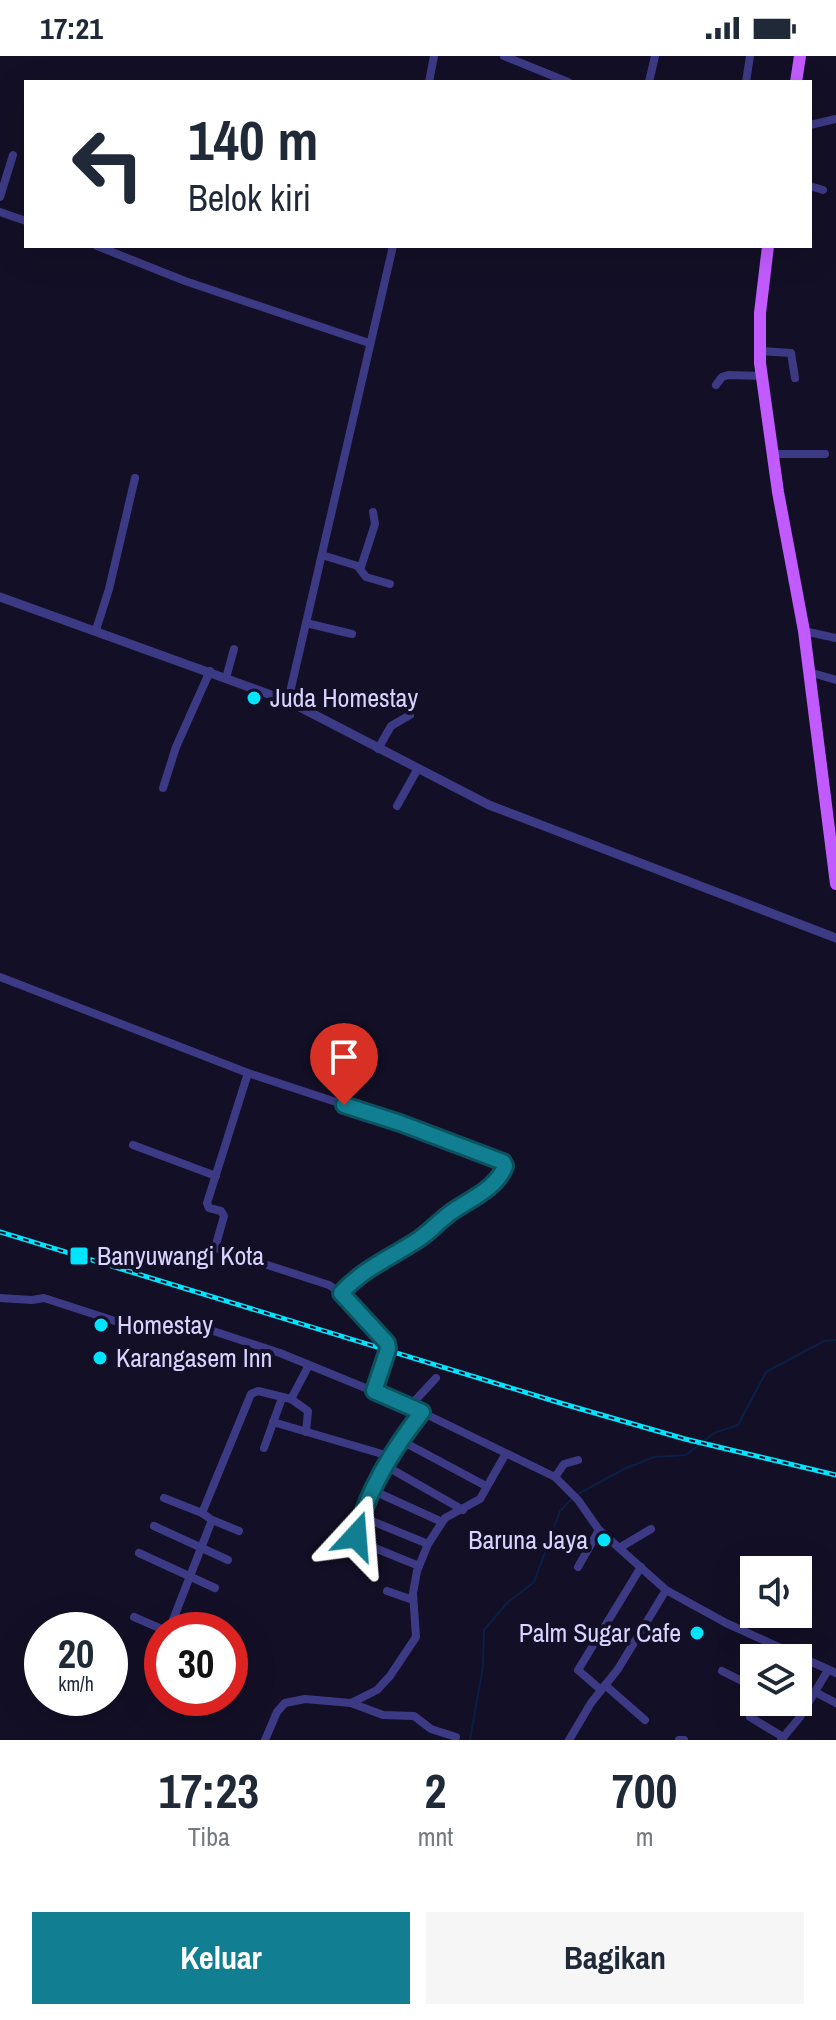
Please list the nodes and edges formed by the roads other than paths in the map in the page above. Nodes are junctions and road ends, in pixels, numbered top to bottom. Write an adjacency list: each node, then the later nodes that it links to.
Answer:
1 (434, 56): 6 (street)
2 (504, 56): 7 (street)
3 (655, 56): 8 (street)
4 (750, 56): 9 (street)
5 (800, 56): 10 (main road)
6 (429, 80)
7 (563, 80)
8 (649, 80)
9 (746, 80)
10 (796, 80)
11 (836, 119): 12 (street)
12 (812, 125)
13 (13, 155): 16 (street)
14 (812, 187): 15 (street)
15 (823, 190)
16 (0, 197)
17 (0, 212): 18 (street)
18 (24, 220)
19 (102, 248): 22 (street)
20 (393, 248): 22 (street)
21 (768, 248): 23 (main road)
22 (369, 343): 31 (street)
23 (760, 351): 24 (main road); 25 (street)
24 (762, 376): 26 (street); 27 (main road)
25 (795, 378)
26 (716, 385)
27 (773, 454): 28 (street); 37 (main road)
28 (825, 454)
29 (135, 478): 36 (street)
30 (373, 512): 32 (street)
31 (322, 555): 32 (street); 35 (street)
32 (359, 568): 33 (street)
33 (390, 584)
34 (0, 597): 36 (street)
35 (306, 623): 38 (street); 45 (street)
36 (96, 630): 41 (street)
37 (804, 631): 39 (street); 42 (main road)
38 (352, 634)
39 (836, 638)
40 (234, 649): 43 (street)
41 (210, 671): 43 (street); 49 (street)
42 (809, 672): 44 (street); 51 (main road)
43 (226, 678): 45 (street)
44 (836, 680)
45 (288, 701): 47 (street)
46 (410, 715): 47 (street)
47 (378, 749): 48 (street)
48 (417, 770): 50 (street); 52 (street)
49 (163, 788)
50 (397, 806)
51 (836, 884)
52 (836, 938)
53 (0, 977): 54 (street)
54 (248, 1073): 56 (street); 57 (street)
55 (133, 1145): 56 (street)
56 (216, 1176): 57 (street)
57 (341, 1293): 61 (street)
58 (5, 1299): 59 (street)
59 (309, 1365): 61 (street); 62 (street)
60 (436, 1378): 63 (street)
61 (374, 1391): 63 (street)
62 (287, 1399): 65 (street); 66 (street); 77 (street)
63 (410, 1406): 64 (street)
64 (422, 1412): 67 (street); 69 (street)
65 (273, 1422): 66 (street); 68 (street)
66 (306, 1432): 71 (street)
67 (400, 1440): 71 (street); 73 (street)
68 (264, 1448)
69 (505, 1455): 72 (street); 73 (street)
70 (578, 1460): 72 (street)
71 (388, 1461): 74 (street); 76 (street)
72 (555, 1477): 83 (street)
73 (486, 1486): 76 (street)
74 (374, 1491): 78 (street); 80 (street)
75 (164, 1498): 77 (street)
76 (463, 1510): 80 (street)
77 (202, 1513): 79 (street)
78 (362, 1517): 85 (street); 90 (street)
79 (212, 1520): 84 (street); 87 (street)
80 (442, 1522): 85 (street)
81 (154, 1526): 87 (street)
82 (651, 1529): 86 (street)
83 (599, 1530): 86 (street); 91 (street)
84 (239, 1531)
85 (428, 1544): 90 (street)
86 (619, 1548): 92 (street)
87 (201, 1549): 89 (street); 93 (street)
88 (139, 1553): 93 (street)
89 (228, 1560)
90 (419, 1566): 97 (street)
91 (578, 1567)
92 (641, 1567): 95 (street); 104 (street)
93 (190, 1576): 94 (street); 98 (street)
94 (215, 1588)
95 (666, 1590): 102 (street); 104 (street)
96 (387, 1591): 97 (street)
97 (413, 1600): 107 (street)
98 (174, 1612)
99 (134, 1617): 100 (street)
100 (144, 1621)
101 (722, 1671): 103 (street)
102 (832, 1671): 105 (street)
103 (740, 1680)
104 (603, 1688): 111 (street); 115 (street)
105 (815, 1692): 106 (street); 108 (street)
106 (812, 1697)
107 (351, 1703): 112 (street); 114 (street)
108 (836, 1703)
109 (800, 1716): 113 (street)
110 (750, 1717): 113 (street)
111 (645, 1720)
112 (456, 1737)
113 (782, 1738)
114 (265, 1740)
115 (569, 1740)

